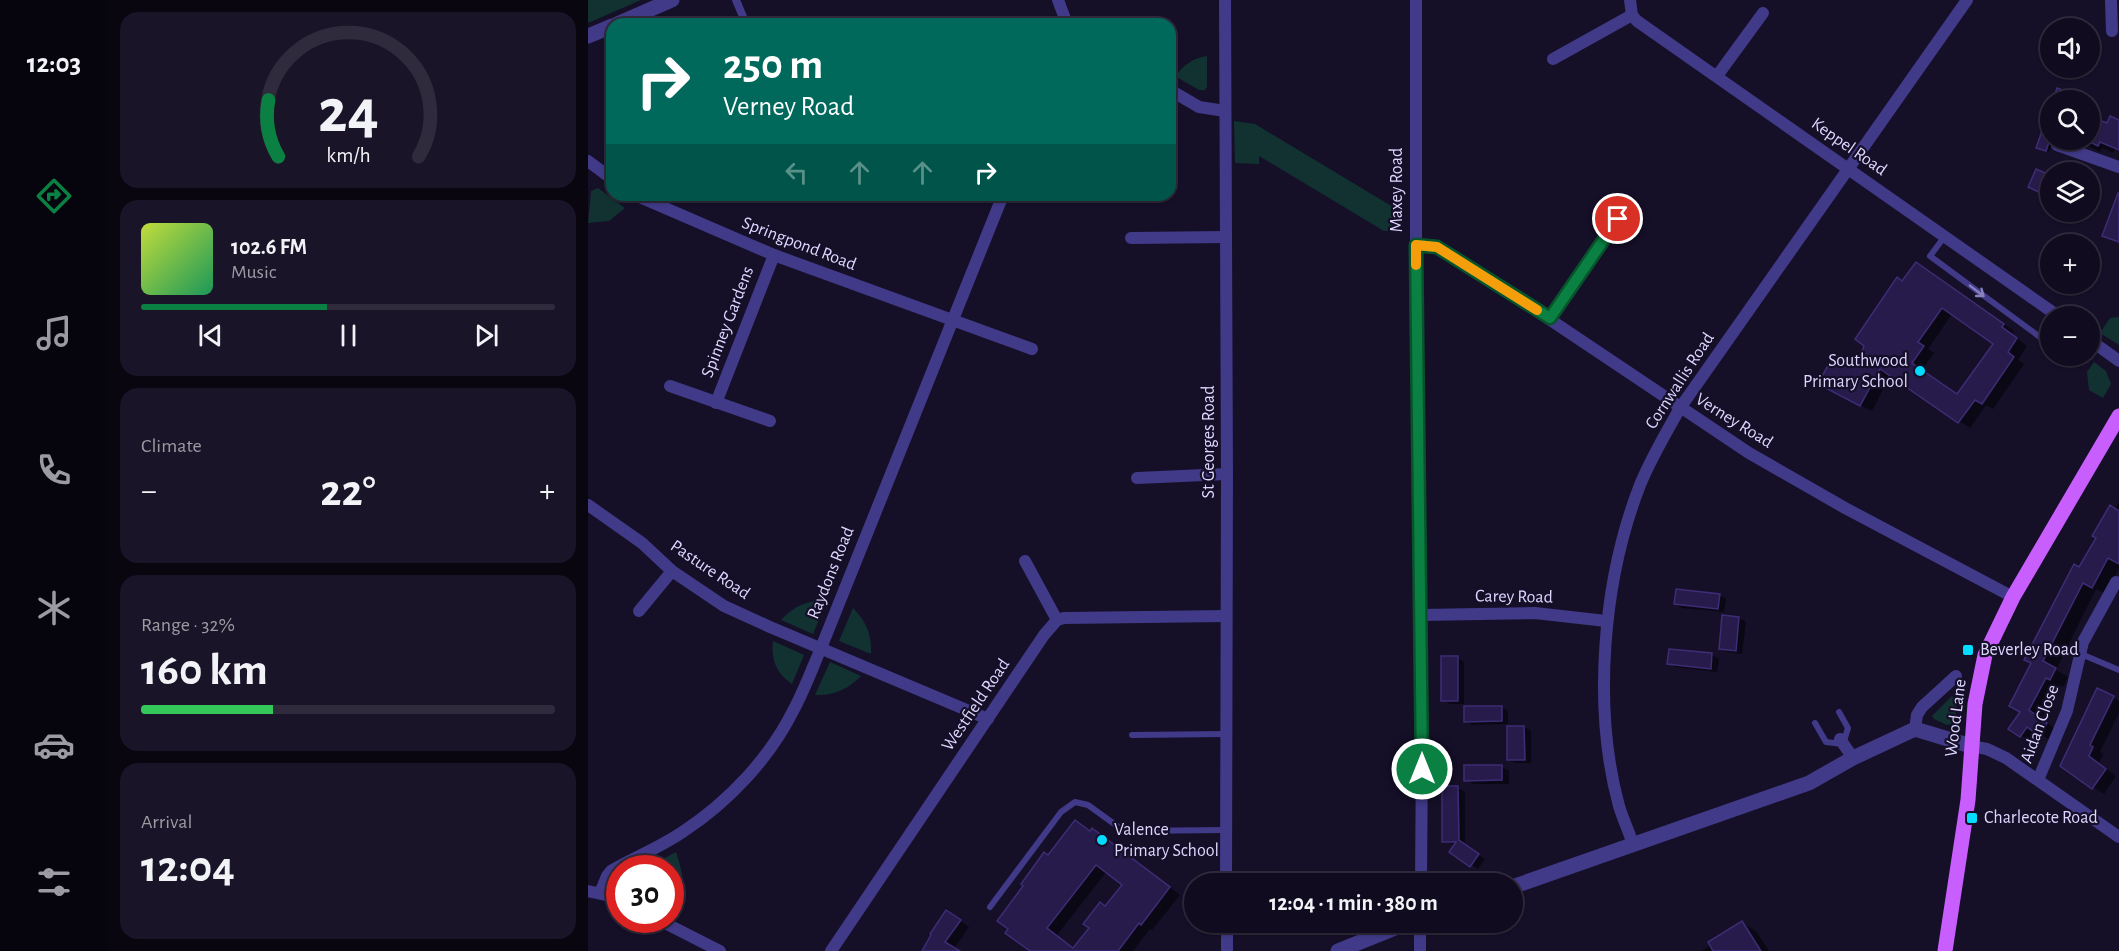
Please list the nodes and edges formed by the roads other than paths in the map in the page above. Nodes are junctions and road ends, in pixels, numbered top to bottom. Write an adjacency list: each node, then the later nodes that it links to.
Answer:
1 (672, 0): 11 (street)
2 (736, 0): 12 (street)
3 (1058, 0): 13 (street)
4 (1225, 0): 20 (street, St Georges Road)
5 (1416, 0): 32 (street, Maxey Road)
6 (1630, 0): 10 (street)
7 (1967, 0): 24 (street, Cornwallis Road)
8 (2111, 0): 15 (street)
9 (1762, 13): 18 (street)
10 (1632, 15): 17 (street); 18 (street, Keppel Road)
11 (631, 18)
12 (744, 18)
13 (1065, 18)
14 (606, 28): 16 (street)
15 (2112, 31)
16 (588, 36)
17 (1553, 59)
18 (1717, 76): 24 (street, Keppel Road)
19 (1176, 94): 20 (street)
20 (1225, 111): 30 (street, St Georges Road)
21 (2071, 150): 23 (street)
22 (588, 161): 25 (street)
23 (2119, 167)
24 (1848, 169): 29 (street, Keppel Road); 43 (street, Cornwallis Road)
25 (606, 174)
26 (649, 201): 33 (street, Springpond Road)
27 (1001, 201): 36 (street, Raydons Road)
28 (1618, 219): 35 (street)
29 (1945, 236): 34 (street, Keppel Road); 37 (lane, one-way to 37)
30 (1225, 237): 31 (street); 46 (street, St Georges Road)
31 (1131, 238)
32 (1416, 245): 35 (street, Verney Road); 54 (street, Maxey Road)
33 (774, 255): 36 (street, Springpond Road); 42 (street, Spinney Gardens)
34 (2044, 306)
35 (1550, 318): 43 (street, Verney Road)
36 (952, 320): 39 (street, Springpond Road); 58 (street, Raydons Road)
37 (2040, 337)
38 (2100, 347): 40 (street)
39 (1032, 349)
40 (2119, 361)
41 (670, 386): 42 (street, Spinney Gardens)
42 (716, 403): 45 (street, Spinney Gardens)
43 (1680, 408): 52 (street, Verney Road); 57 (street, Cornwallis Road)
44 (2119, 416): 52 (main road, Wood Lane)
45 (770, 421)
46 (1227, 474): 47 (street); 55 (street, St Georges Road)
47 (1137, 478)
48 (588, 505): 50 (street, Pasture Road)
49 (1025, 561): 56 (street)
50 (672, 571): 53 (street); 58 (street, Pasture Road)
51 (2116, 582): 59 (street, Aidan Close)
52 (2013, 597): 69 (main road, Wood Lane)
53 (639, 611)
54 (1420, 615): 57 (street, Carey Road); 76 (street, Maxey Road)
55 (1226, 616): 56 (street); 66 (street, St Georges Road)
56 (1057, 620): 63 (street, Westfield Road)
57 (1606, 621): 74 (street, Cornwallis Road)
58 (821, 648): 63 (street, Pasture Road); 78 (street, Raydons Road)
59 (2080, 654): 60 (lane); 71 (street, Aidan Close)
60 (2119, 670)
61 (1956, 676): 65 (street)
62 (1839, 712): 68 (lane)
63 (988, 719): 85 (street, Westfield Road)
64 (1815, 723): 68 (lane)
65 (1915, 729): 69 (street); 70 (street)
66 (1226, 734): 67 (lane); 72 (street, St Georges Road)
67 (1132, 735)
68 (1841, 742): 70 (street)
69 (1971, 746): 71 (street); 89 (main road, Wood Lane)
70 (1853, 758): 74 (street)
71 (2038, 780): 73 (street)
72 (1225, 830): 75 (street, St Georges Road); 79 (lane)
73 (2119, 837)
74 (1633, 844): 77 (street)
75 (1226, 873)
76 (1421, 873)
77 (1523, 882)
78 (594, 892)
79 (990, 907)
80 (684, 933): 84 (street)
81 (1227, 933): 86 (street)
82 (1383, 933): 87 (street)
83 (1420, 933): 88 (street)
84 (720, 951)
85 (831, 951)
86 (1227, 951)
87 (1338, 951)
88 (1420, 951)
89 (1945, 951)

